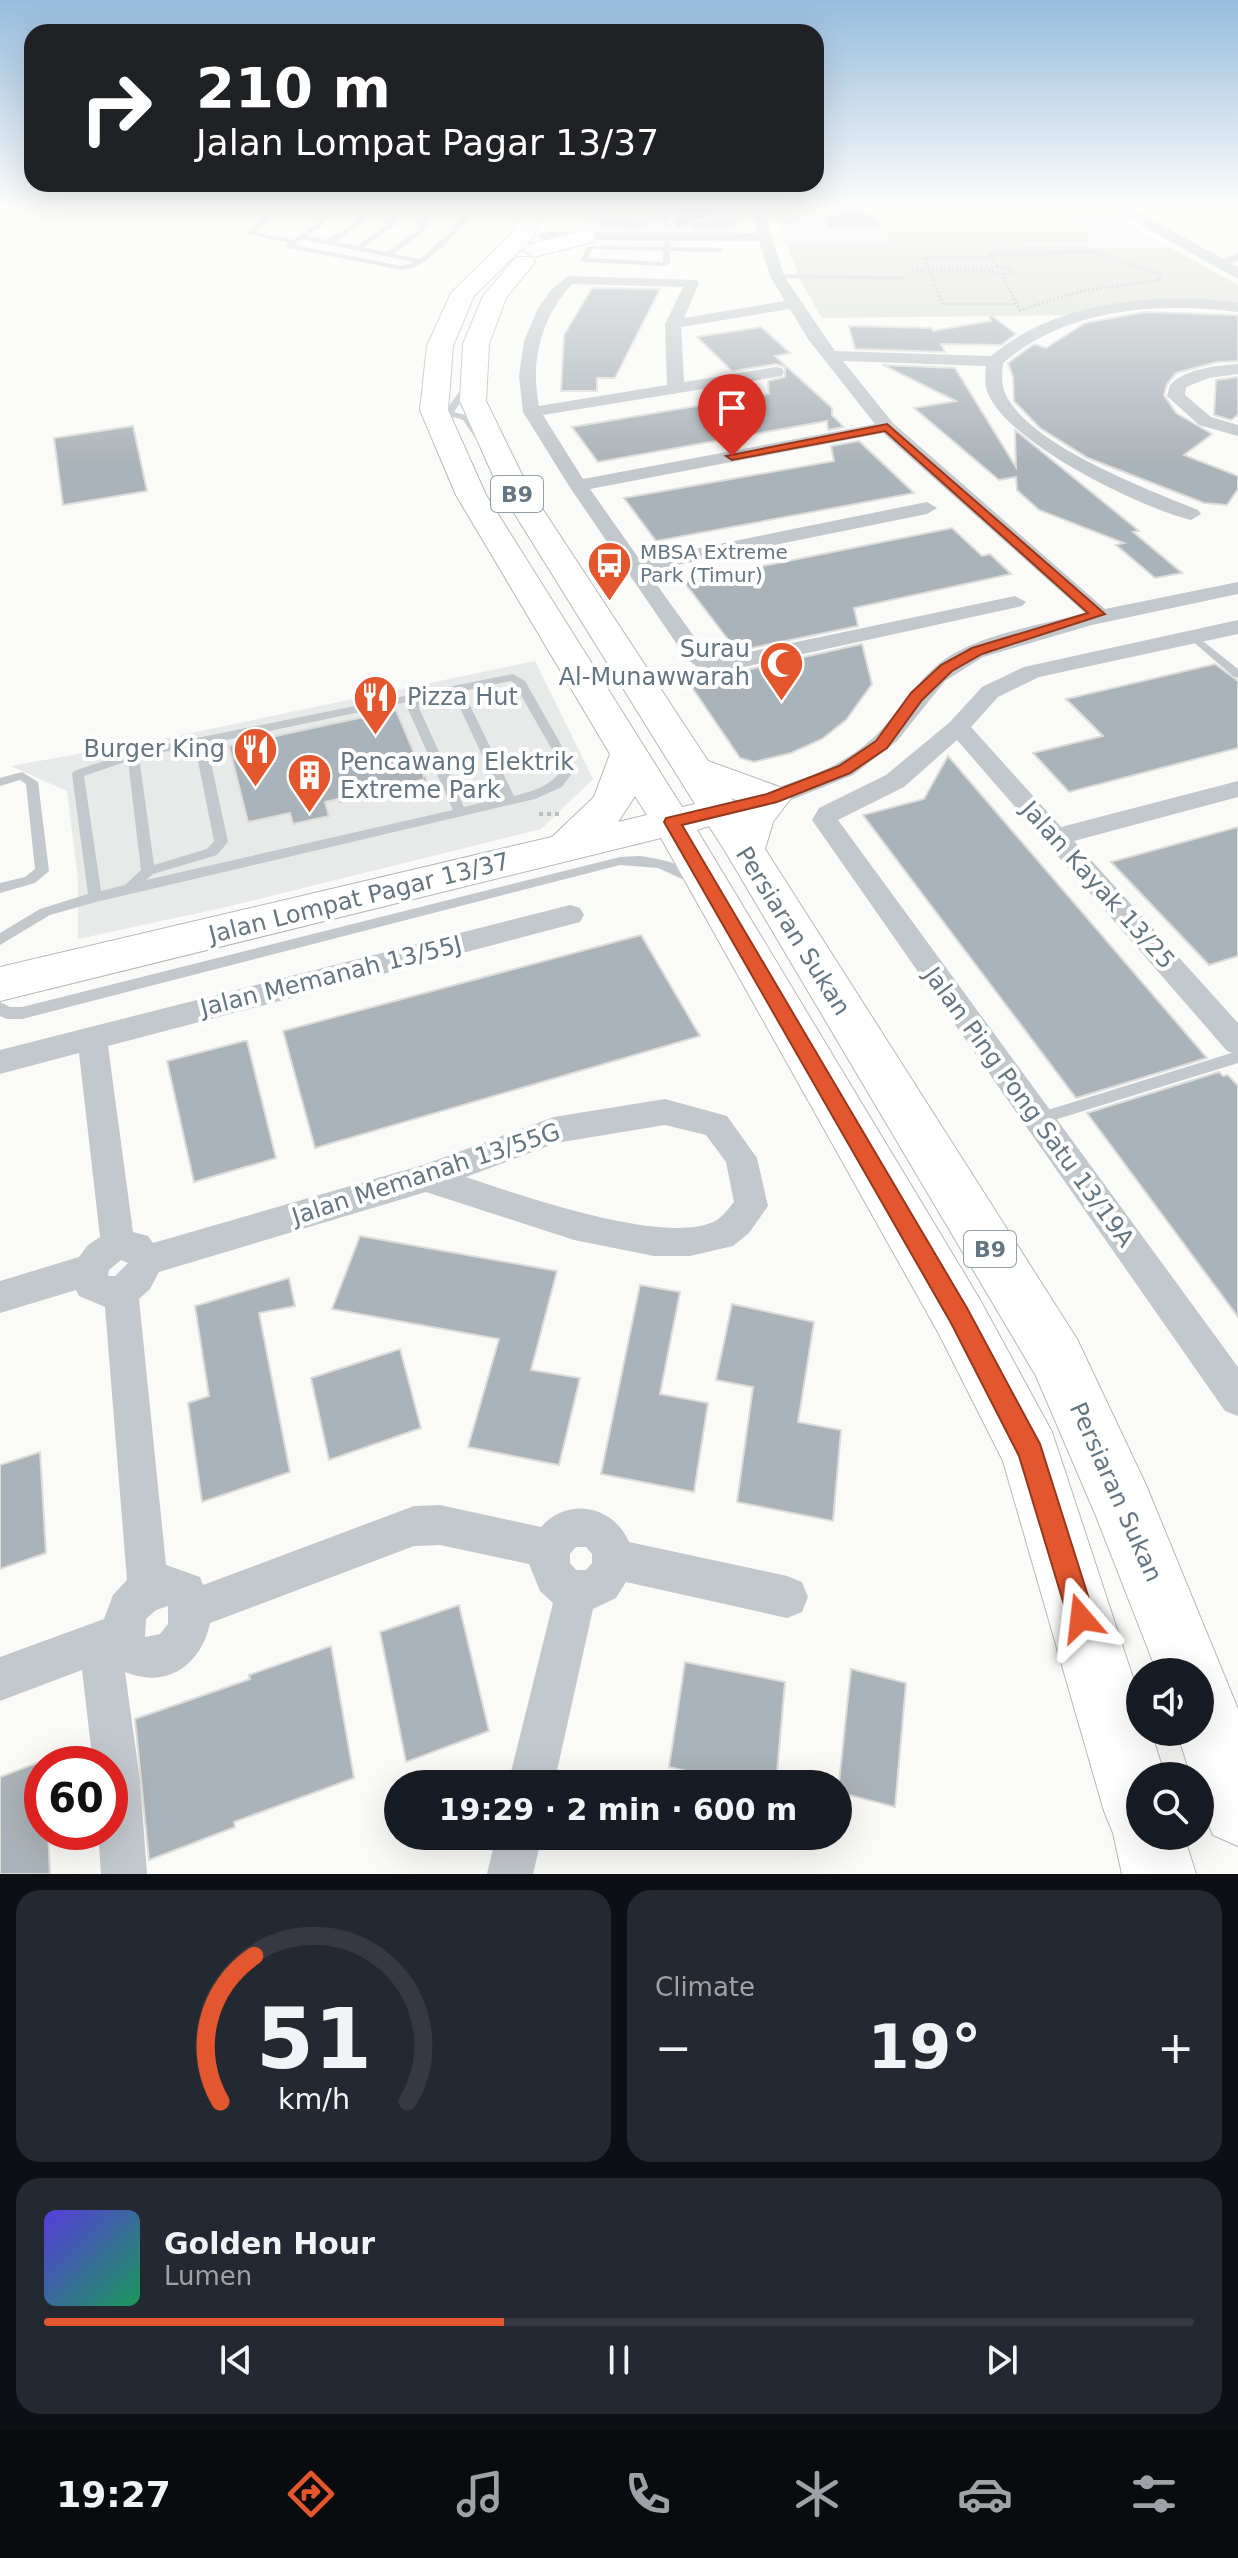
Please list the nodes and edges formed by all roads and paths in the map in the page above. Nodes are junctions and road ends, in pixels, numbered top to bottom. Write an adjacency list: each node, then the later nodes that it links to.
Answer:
1 (465, 291): 20 (main road, Persiaran Sukan / B9)
2 (498, 291): 17 (main road, Persiaran Sukan / B9)
3 (559, 291): 19 (street)
4 (688, 291): 12 (street)
5 (786, 291): 9 (street)
6 (938, 291): 10 (path)
7 (1010, 291): 10 (path)
8 (1082, 291): 10 (path)
9 (793, 304): 12 (street); 13 (street)
10 (1016, 304)
11 (1238, 307): 14 (street)
12 (673, 324): 18 (street)
13 (831, 356): 14 (street); 21 (street)
14 (995, 361): 26 (street)
15 (1238, 369): 22 (street)
16 (776, 372): 18 (street)
17 (472, 380): 20 (lane); 23 (main road, Persiaran Sukan / B9)
18 (676, 388): 19 (street)
19 (532, 412): 24 (street)
20 (441, 414): 23 (lane); 39 (main road, Persiaran Sukan / B9)
21 (887, 427): 24 (street); 30 (street)
22 (1238, 431)
23 (496, 452): 40 (main road, Persiaran Sukan / B9)
24 (578, 486): 27 (street)
25 (927, 508): 27 (street)
26 (1191, 514)
27 (636, 567): 29 (street)
28 (1238, 588): 30 (street)
29 (1015, 602)
30 (1098, 614): 44 (street)
31 (1238, 627): 32 (street)
32 (1194, 637): 33 (lane); 36 (street)
33 (1238, 675)
34 (456, 688): 35 (lane); 46 (lane); 46 (lane)
35 (442, 691): 37 (lane); 41 (lane)
36 (958, 727): 49 (street, Jalan Kayak 13/25); 65 (street, Jalan Ping Pong Satu 13/19A)
37 (200, 741): 38 (lane); 52 (lane)
38 (133, 755): 52 (lane); 55 (lane)
39 (628, 756): 48 (main road, Persiaran Sukan / B9); 50 (main road)
40 (691, 769): 44 (main road); 51 (main road, Persiaran Sukan / B9)
41 (442, 773): 45 (path); 47 (lane)
42 (0, 782): 53 (lane)
43 (1238, 789): 49 (street)
44 (771, 798): 51 (main road)
45 (339, 801)
46 (510, 801): 47 (lane)
47 (460, 812): 54 (lane)
48 (672, 822): 50 (main road, Jalan Lompat Pagar 13/37); 51 (main road, Persiaran Sukan / B9); 51 (main road, Jalan Lompat Pagar 13/37)
49 (1055, 837): 60 (street, Jalan Kayak 13/25)
50 (563, 849): 58 (main road, Jalan Lompat Pagar 13/37)
51 (726, 851): 59 (lane); 79 (main road, Persiaran Sukan / B9); 81 (main road, Persiaran Sukan / B9)
52 (148, 871): 54 (lane)
53 (0, 888)
54 (131, 888): 55 (lane)
55 (95, 897): 57 (lane)
56 (570, 915): 61 (street, Jalan Memanah 13/55J)
57 (0, 940)
58 (0, 984)
59 (0, 1008)
60 (1226, 1012): 62 (street, Jalan Kayak 13/25)
61 (92, 1038): 64 (street, Jalan Memanah 13/55J); 67 (street)
62 (1238, 1043)
63 (1238, 1057): 65 (lane)
64 (0, 1062)
65 (1038, 1119): 71 (street, Jalan Ping Pong Satu 13/19A)
66 (426, 1178): 66 (street, Jalan Memanah 13/55G); 67 (street, Jalan Memanah 13/55G)
67 (132, 1252): 68 (street); 69 (street)
68 (89, 1270): 69 (street); 70 (street)
69 (121, 1292): 74 (street)
70 (0, 1297)
71 (1238, 1398)
72 (551, 1549): 73 (street); 75 (street); 77 (street)
73 (614, 1559): 75 (street); 76 (street)
74 (148, 1589): 77 (street); 78 (street)
75 (576, 1593): 82 (street)
76 (787, 1597)
77 (193, 1609): 78 (street)
78 (110, 1638): 80 (street); 85 (street)
79 (1185, 1658)
80 (0, 1679)
81 (1126, 1765)
82 (534, 1770)
83 (516, 1850): 86 (street)
84 (1152, 1850): 87 (main road)
85 (124, 1874)
86 (510, 1874)
87 (1159, 1874)

